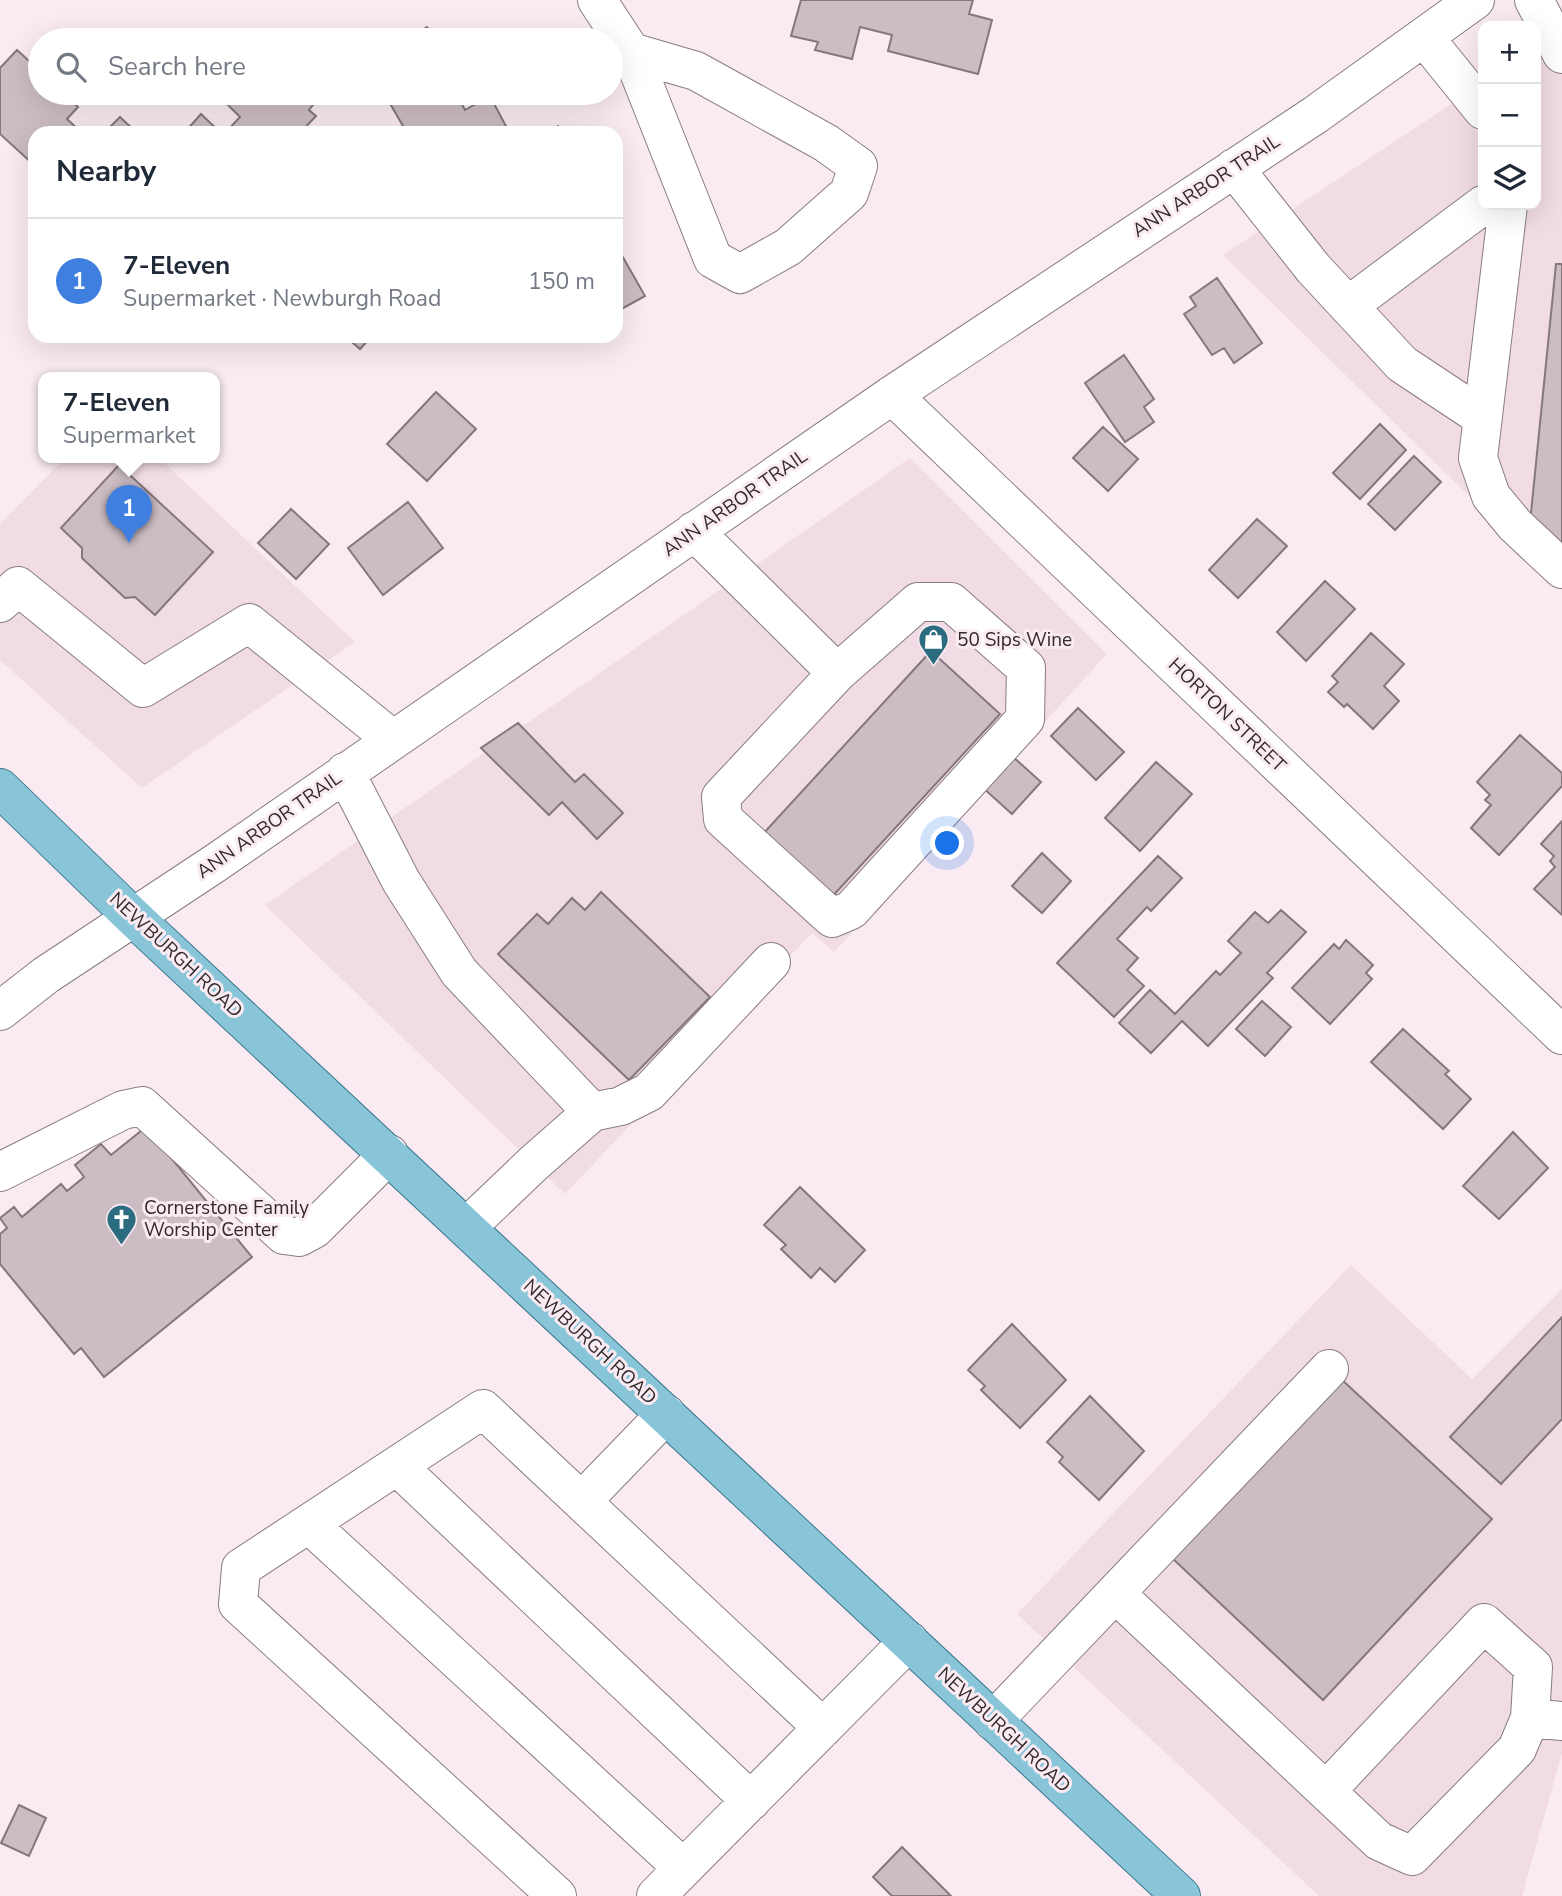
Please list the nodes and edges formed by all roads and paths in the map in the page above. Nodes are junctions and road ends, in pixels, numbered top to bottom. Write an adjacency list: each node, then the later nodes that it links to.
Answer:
1 (597, 0): 4 (street)
2 (1534, 0): 7 (street)
3 (1447, 14): 8 (street); 9 (street, ANN ARBOR TRAIL)
4 (615, 28)
5 (623, 40): 6 (street)
6 (631, 52): 6 (street)
7 (1562, 54)
8 (1478, 97)
9 (1234, 168): 12 (street); 13 (street, ANN ARBOR TRAIL)
10 (1478, 209): 12 (street)
11 (1507, 210): 14 (street)
12 (1348, 306): 14 (street)
13 (892, 395): 15 (street, ANN ARBOR TRAIL); 25 (street, HORTON STREET)
14 (1482, 417): 16 (street)
15 (694, 531): 18 (street); 19 (street, ANN ARBOR TRAIL)
16 (1562, 569)
17 (0, 603): 19 (street)
18 (837, 673): 18 (street)
19 (392, 739): 20 (street, ANN ARBOR TRAIL)
20 (345, 772): 22 (street, ANN ARBOR TRAIL); 26 (street)
21 (0, 788): 22 (main road, NEWBURGH ROAD)
22 (133, 917): 24 (street, ANN ARBOR TRAIL); 27 (main road, NEWBURGH ROAD)
23 (771, 962): 26 (street)
24 (0, 1011)
25 (1562, 1035)
26 (592, 1112): 29 (street)
27 (389, 1154): 28 (street); 29 (main road, NEWBURGH ROAD)
28 (0, 1172)
29 (467, 1227): 31 (main road, NEWBURGH ROAD)
30 (1329, 1369): 35 (street)
31 (666, 1414): 33 (street); 36 (main road, NEWBURGH ROAD)
32 (397, 1466): 33 (street); 34 (street); 41 (street)
33 (582, 1502): 39 (street)
34 (309, 1524): 42 (street); 43 (street)
35 (1116, 1594): 38 (street); 40 (street)
36 (909, 1641): 38 (main road, NEWBURGH ROAD); 39 (street)
37 (1546, 1720): 40 (street); 40 (street)
38 (993, 1721): 45 (main road, NEWBURGH ROAD)
39 (823, 1728): 41 (street)
40 (1326, 1791)
41 (751, 1801): 42 (street)
42 (683, 1868): 44 (street)
43 (557, 1896)
44 (656, 1896)
45 (1181, 1896)

